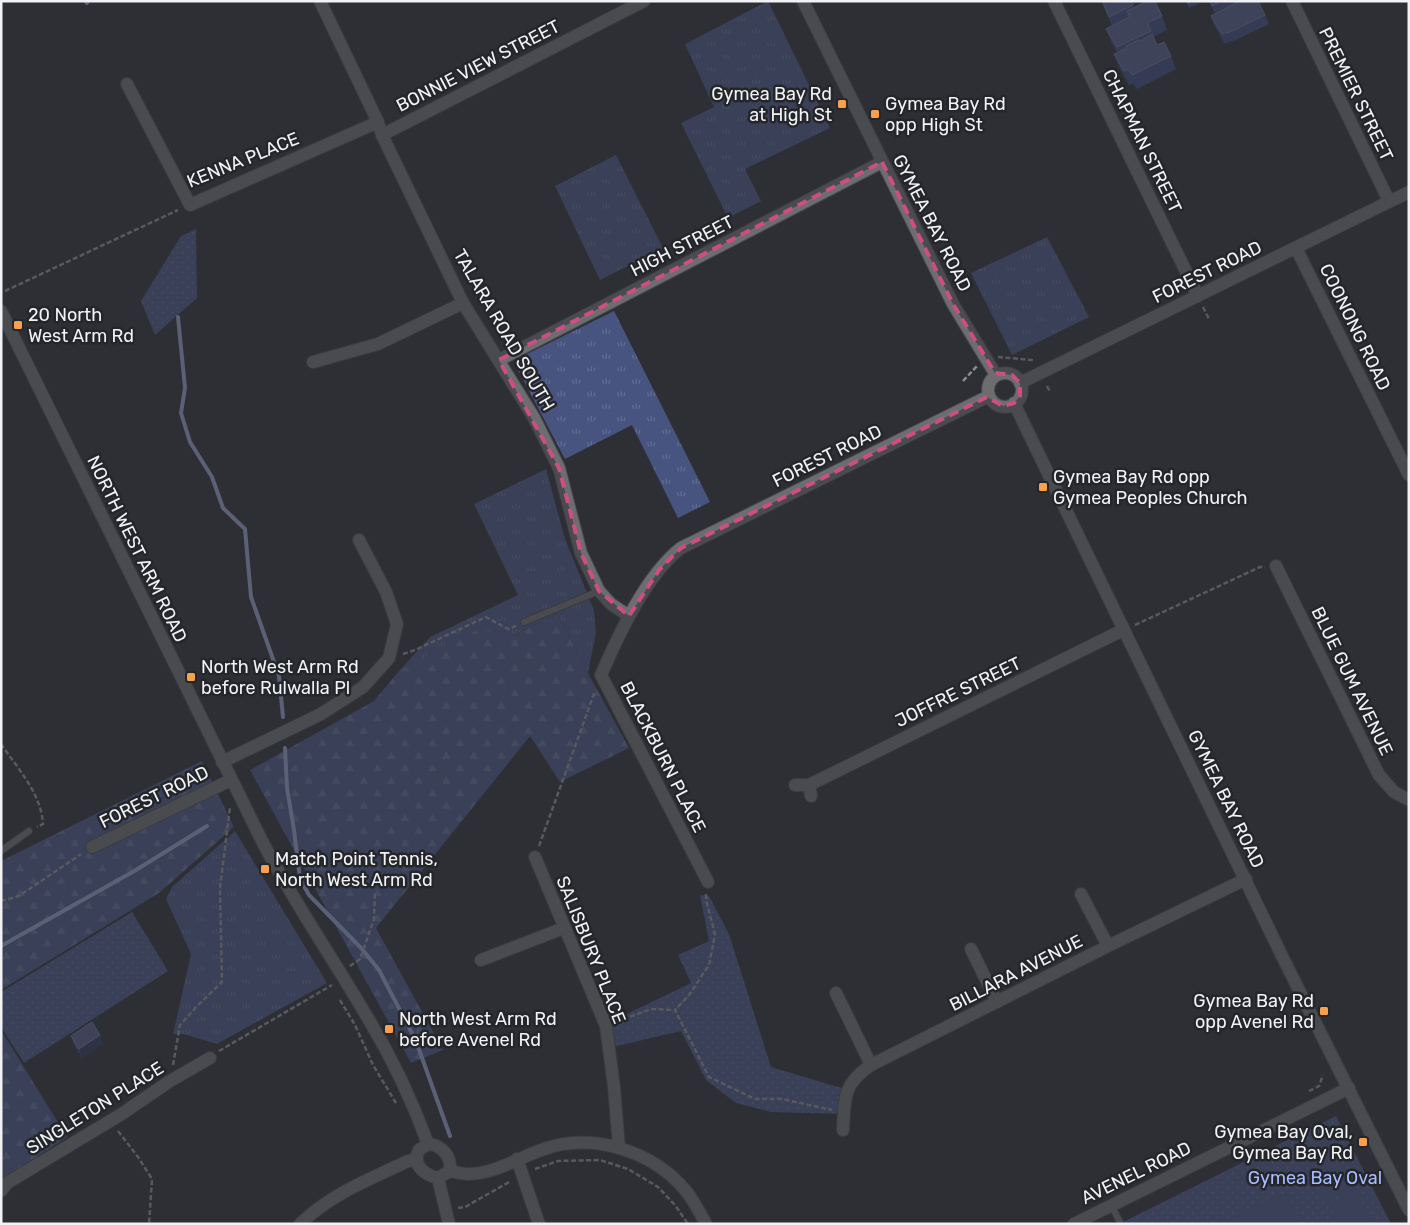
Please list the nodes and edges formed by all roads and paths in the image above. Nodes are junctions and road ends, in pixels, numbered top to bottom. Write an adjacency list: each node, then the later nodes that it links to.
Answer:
1 (320, 1): 7 (street, TALARA ROAD SOUTH)
2 (644, 1): 8 (street, BONNIE VIEW STREET)
3 (803, 1): 9 (street, GYMEA BAY ROAD)
4 (1054, 1): 15 (street, CHAPMAN STREET)
5 (1292, 1): 11 (street, PREMIER STREET)
6 (127, 84): 12 (street, KENNA PLACE)
7 (378, 122): 8 (street, TALARA ROAD SOUTH); 12 (street, KENNA PLACE)
8 (382, 135): 16 (street, TALARA ROAD SOUTH)
9 (882, 162): 19 (street, HIGH STREET); 22 (street, GYMEA BAY ROAD)
10 (1409, 192): 11 (street, FOREST ROAD)
11 (1389, 201): 13 (street, FOREST ROAD)
12 (190, 205): 14 (path)
13 (1296, 248): 15 (street, FOREST ROAD); 28 (street, COONONG ROAD)
14 (5, 291)
15 (1198, 296): 23 (street, FOREST ROAD)
16 (464, 303): 19 (street, TALARA ROAD SOUTH); 20 (street)
17 (1, 311): 39 (street, NORTH WEST ARM ROAD)
18 (1010, 356): 21 (path)
19 (499, 360): 32 (street, TALARA ROAD SOUTH)
20 (313, 362)
21 (1036, 362)
22 (996, 375): 23 (street); 26 (street)
23 (1020, 383): 27 (street)
24 (1047, 386): 25 (path)
25 (1050, 392)
26 (989, 396): 27 (street); 30 (street, FOREST ROAD)
27 (1014, 404): 35 (street, GYMEA BAY ROAD)
28 (1409, 475)
29 (359, 540): 36 (street)
30 (680, 548): 33 (street, BLACKBURN PLACE)
31 (1276, 566): 35 (path); 42 (street, BLUE GUM AVENUE)
32 (599, 591): 33 (street, TALARA ROAD SOUTH); 34 (lane)
33 (630, 616): 37 (street, BLACKBURN PLACE)
34 (524, 622): 36 (path)
35 (1123, 630): 41 (street, JOFFRE STREET); 49 (street, GYMEA BAY ROAD)
36 (389, 658): 39 (street)
37 (601, 675): 48 (path); 50 (street, BLACKBURN PLACE)
38 (1, 744): 45 (path)
39 (222, 762): 40 (street, NORTH WEST ARM ROAD)
40 (233, 783): 43 (path); 46 (street, FOREST ROAD); 74 (street, NORTH WEST ARM ROAD)
41 (795, 785)
42 (1409, 800)
43 (230, 807): 44 (path); 67 (path)
44 (235, 816)
45 (29, 831): 47 (lane)
46 (92, 846): 53 (path)
47 (1, 851)
48 (535, 856): 54 (street, SALISBURY PLACE)
49 (1246, 879): 55 (street, BILLARA AVENUE); 68 (street, GYMEA BAY ROAD)
50 (708, 882): 61 (path)
51 (375, 892): 57 (path)
52 (1081, 894): 55 (street)
53 (1, 901)
54 (564, 928): 58 (street); 62 (street, SALISBURY PLACE)
55 (1108, 946): 60 (street, BILLARA AVENUE)
56 (971, 949): 60 (street)
57 (360, 959)
58 (481, 960)
59 (836, 993): 65 (street)
60 (997, 1002): 65 (street, BILLARA AVENUE)
61 (675, 1010): 62 (path); 71 (path)
62 (606, 1026): 75 (street, SALISBURY PLACE)
63 (223, 1047): 70 (path)
64 (210, 1058): 67 (street, SINGLETON PLACE)
65 (871, 1065): 73 (street, BILLARA AVENUE)
66 (1324, 1075): 69 (path)
67 (170, 1081): 72 (street, SINGLETON PLACE)
68 (1349, 1088): 83 (street, AVENEL ROAD); 85 (street, GYMEA BAY ROAD)
69 (1309, 1091)
70 (400, 1109)
71 (825, 1109)
72 (111, 1121): 82 (street, SINGLETON PLACE); 86 (path)
73 (843, 1130)
74 (428, 1144): 77 (street); 79 (street)
75 (619, 1148): 76 (street); 91 (street)
76 (518, 1159): 79 (street); 89 (street)
77 (417, 1160): 80 (street); 87 (street)
78 (536, 1169): 90 (path)
79 (450, 1171): 80 (street)
80 (438, 1178): 84 (street)
81 (512, 1181): 84 (path)
82 (1, 1191)
83 (1111, 1205): 92 (street, AVENEL ROAD); 93 (lane)
84 (447, 1210): 88 (street)
85 (1409, 1210)
86 (149, 1224)
87 (300, 1224)
88 (450, 1224)
89 (539, 1224)
90 (688, 1224)
91 (706, 1224)
92 (1074, 1224)
93 (1121, 1224)

